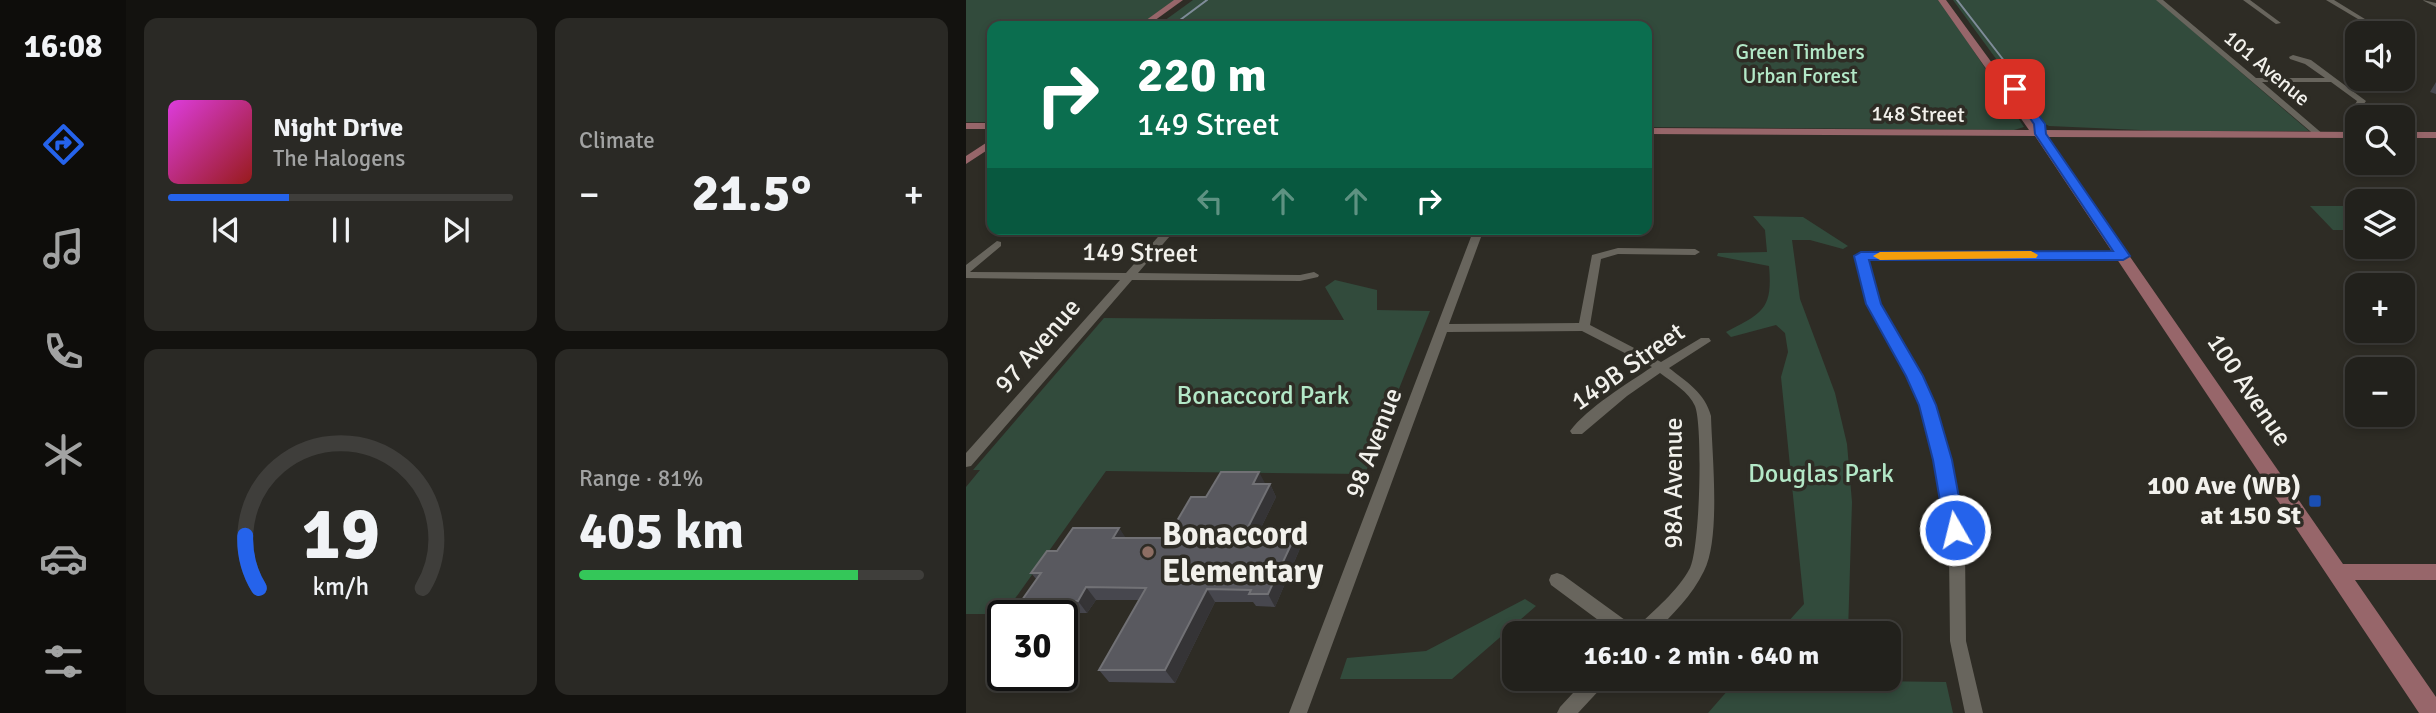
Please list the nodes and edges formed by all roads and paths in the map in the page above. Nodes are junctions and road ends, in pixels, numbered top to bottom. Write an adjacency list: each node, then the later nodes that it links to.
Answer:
1 (1179, 0): 10 (main road)
2 (1190, 0): 11 (main road)
3 (1942, 0): 21 (main road, 100 Avenue)
4 (1951, 0): 21 (main road, 100 Avenue)
5 (2159, 0): 15 (street, 101 Avenue)
6 (2246, 0): 13 (street)
7 (2329, 0): 12 (street)
8 (2426, 0): 9 (street)
9 (2436, 5)
10 (1149, 21)
11 (1161, 21)
12 (2365, 21)
13 (2278, 23)
14 (2293, 57): 16 (street)
15 (2253, 80): 16 (street); 23 (street, 101 Avenue)
16 (2332, 80): 17 (street)
17 (2359, 105)
18 (966, 126): 19 (main road)
19 (987, 126)
20 (1652, 131): 21 (main road, 148 Street)
21 (2040, 134): 23 (main road, 148 Street); 35 (main road, 100 Avenue)
22 (987, 135): 28 (main road)
23 (2320, 135): 24 (main road, 148 Street)
24 (2345, 135)
25 (2415, 135): 26 (main road)
26 (2435, 136)
27 (987, 146): 29 (main road)
28 (966, 150)
29 (966, 161)
30 (1166, 235): 38 (street, 97 Avenue)
31 (1477, 235): 40 (street, 98 Avenue)
32 (997, 244): 36 (street, 149 Street)
33 (1695, 251): 34 (street)
34 (1602, 254): 39 (street)
35 (2123, 256): 45 (main road, 100 Avenue); 53 (street)
36 (966, 273): 38 (street, 149 Street)
37 (1314, 275): 38 (street, 149 Street)
38 (1130, 276): 44 (street, 97 Avenue)
39 (1584, 327): 40 (street); 42 (street, 98A Avenue)
40 (1443, 328): 51 (street, 98 Avenue)
41 (1705, 341): 42 (street, 149B Street)
42 (1659, 366): 43 (street, 149B Street); 49 (street, 98A Avenue)
43 (1577, 431)
44 (966, 462)
45 (2339, 572): 46 (main road); 54 (main road, 100 Avenue)
46 (2436, 572)
47 (1557, 580): 48 (street)
48 (1614, 621)
49 (1654, 621)
50 (1587, 691): 52 (street)
51 (1298, 713)
52 (1566, 713)
53 (1974, 713)
54 (2433, 713)

